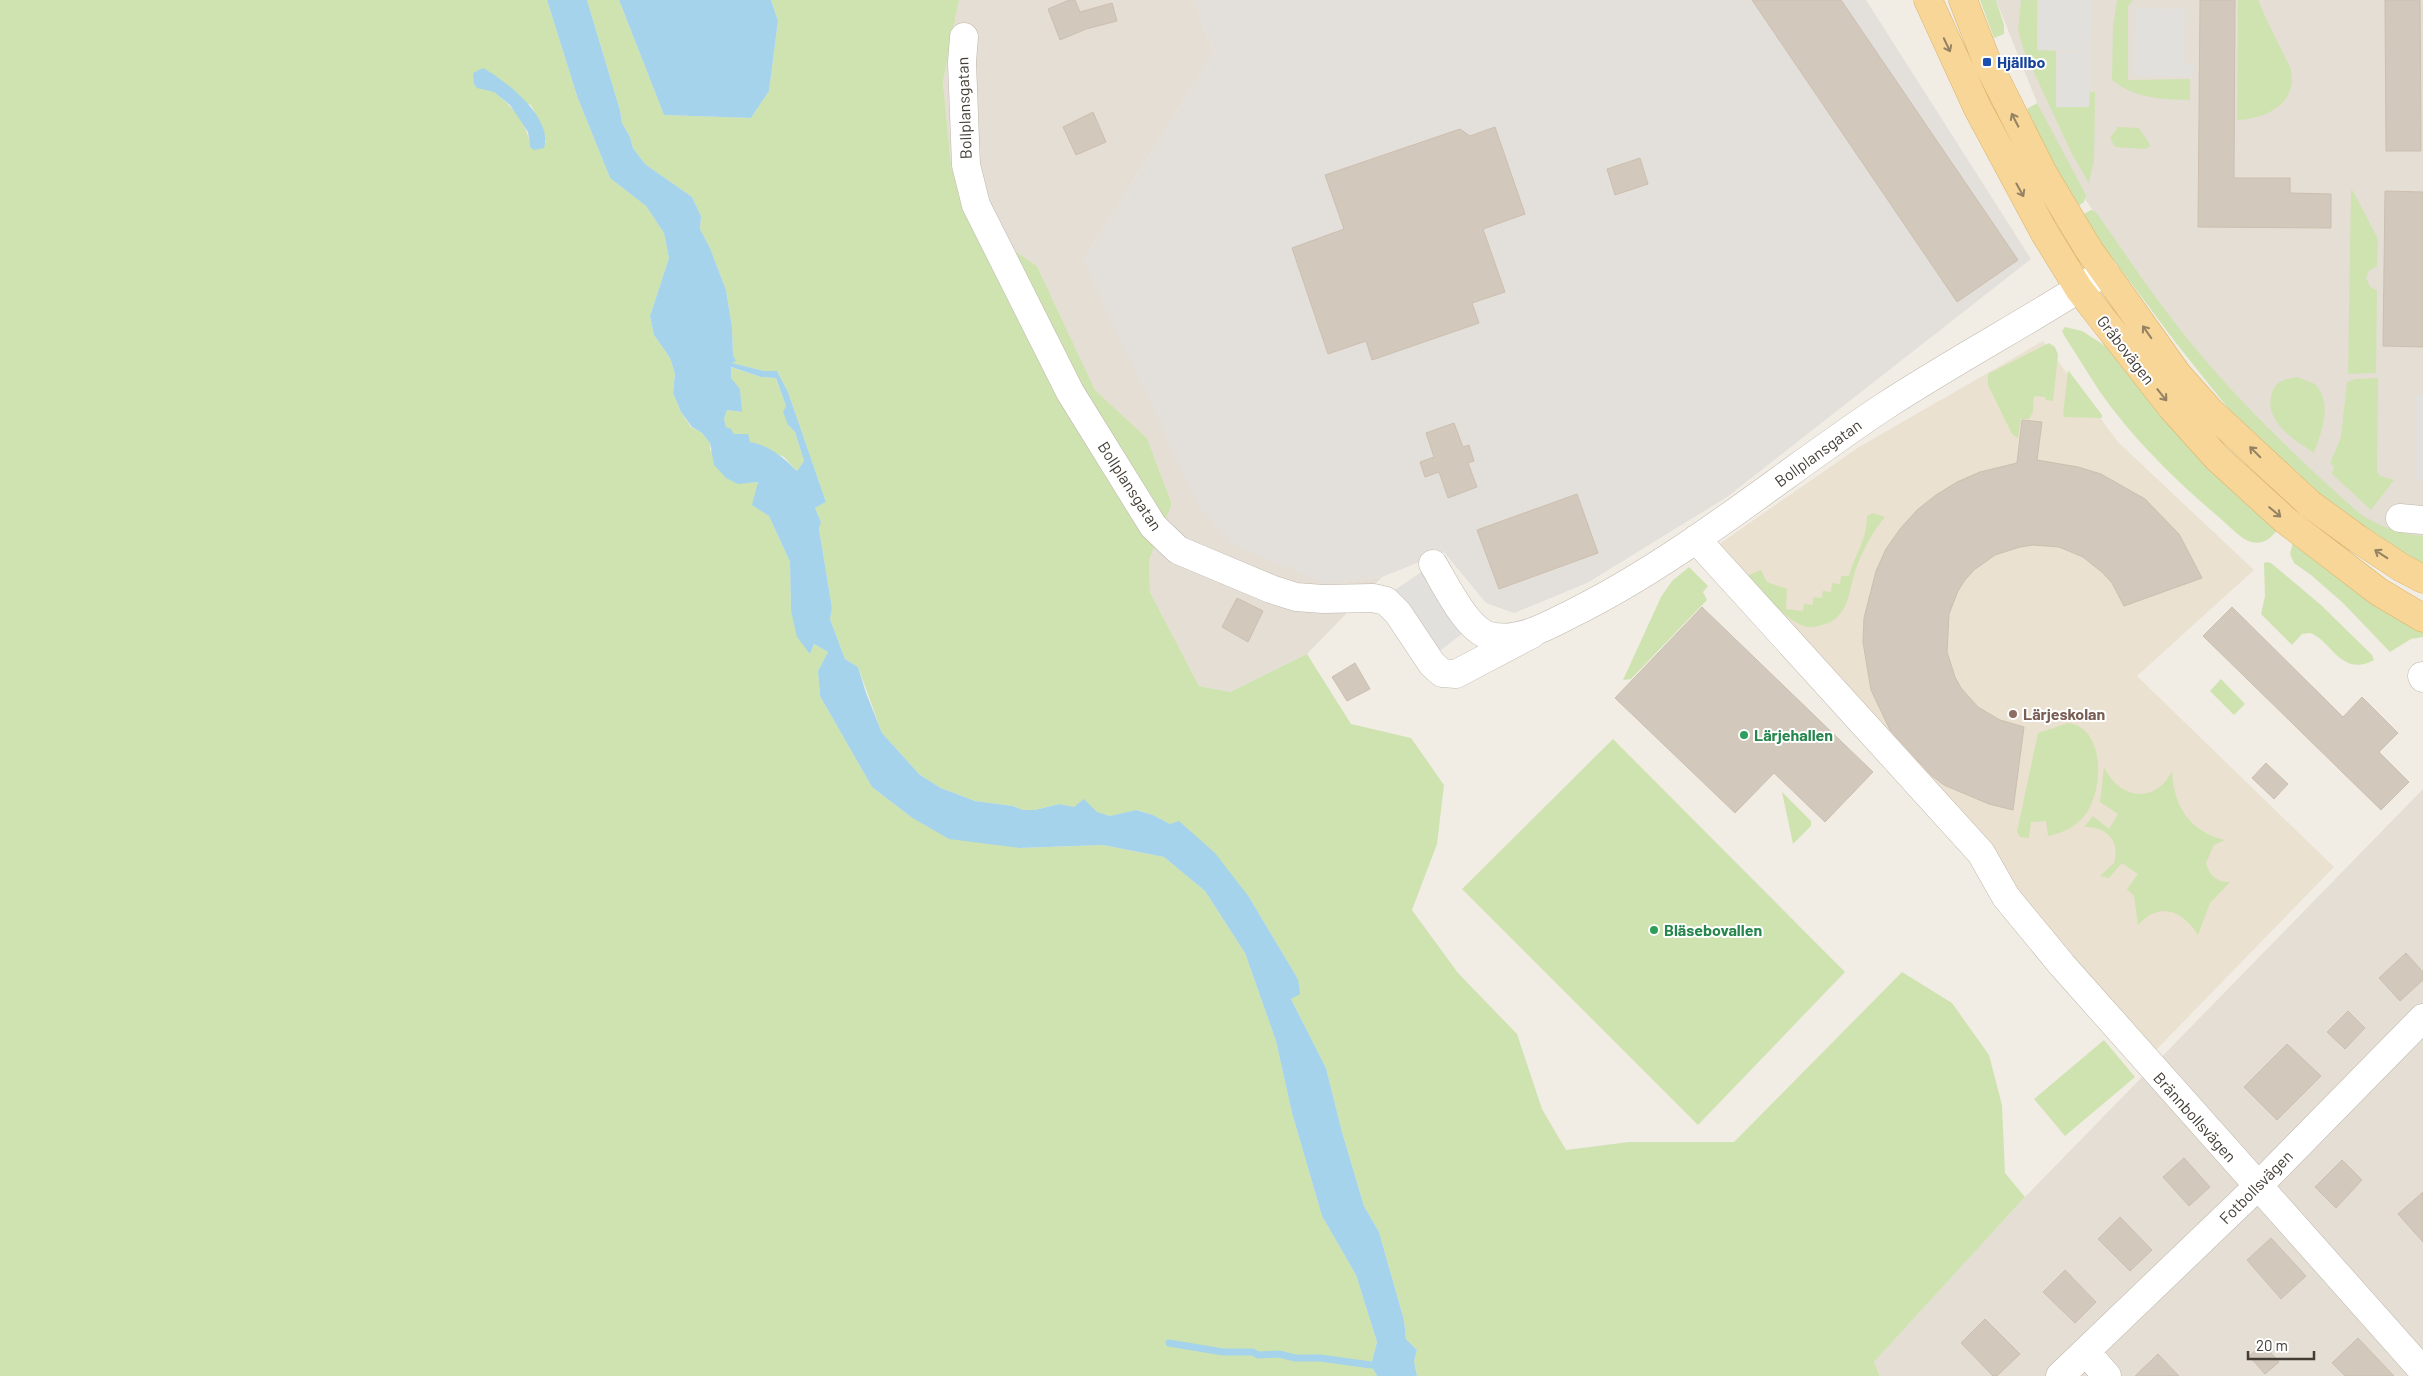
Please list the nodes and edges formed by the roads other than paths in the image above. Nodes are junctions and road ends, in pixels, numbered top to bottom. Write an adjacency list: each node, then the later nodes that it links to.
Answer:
1 (1928, 0): 5 (main road, Gråbovägen, one-way to 5)
2 (1963, 0): 4 (main road, Gråbovägen, one-way to 2)
3 (964, 38): 10 (street, Bollplansgatan)
4 (2105, 272): 5 (street, Bollplansgatan); 8 (main road, Gråbovägen, one-way to 4)
5 (2079, 289): 6 (street, Bollplansgatan); 9 (main road, Gråbovägen, one-way to 9)
6 (1696, 539): 10 (street, Bollplansgatan); 12 (street, Brännbollsvägen)
7 (1432, 564): 10 (street, Bollplansgatan)
8 (2423, 579)
9 (2423, 618)
10 (1532, 634)
11 (2423, 1018): 12 (street, Fotbollsvägen)
12 (2257, 1187): 13 (street, Fotbollsvägen); 14 (street, Brännbollsvägen)
13 (2086, 1352): 15 (street, Fotbollsvägen); 16 (street)
14 (2423, 1372)
15 (2060, 1376)
16 (2108, 1376)

